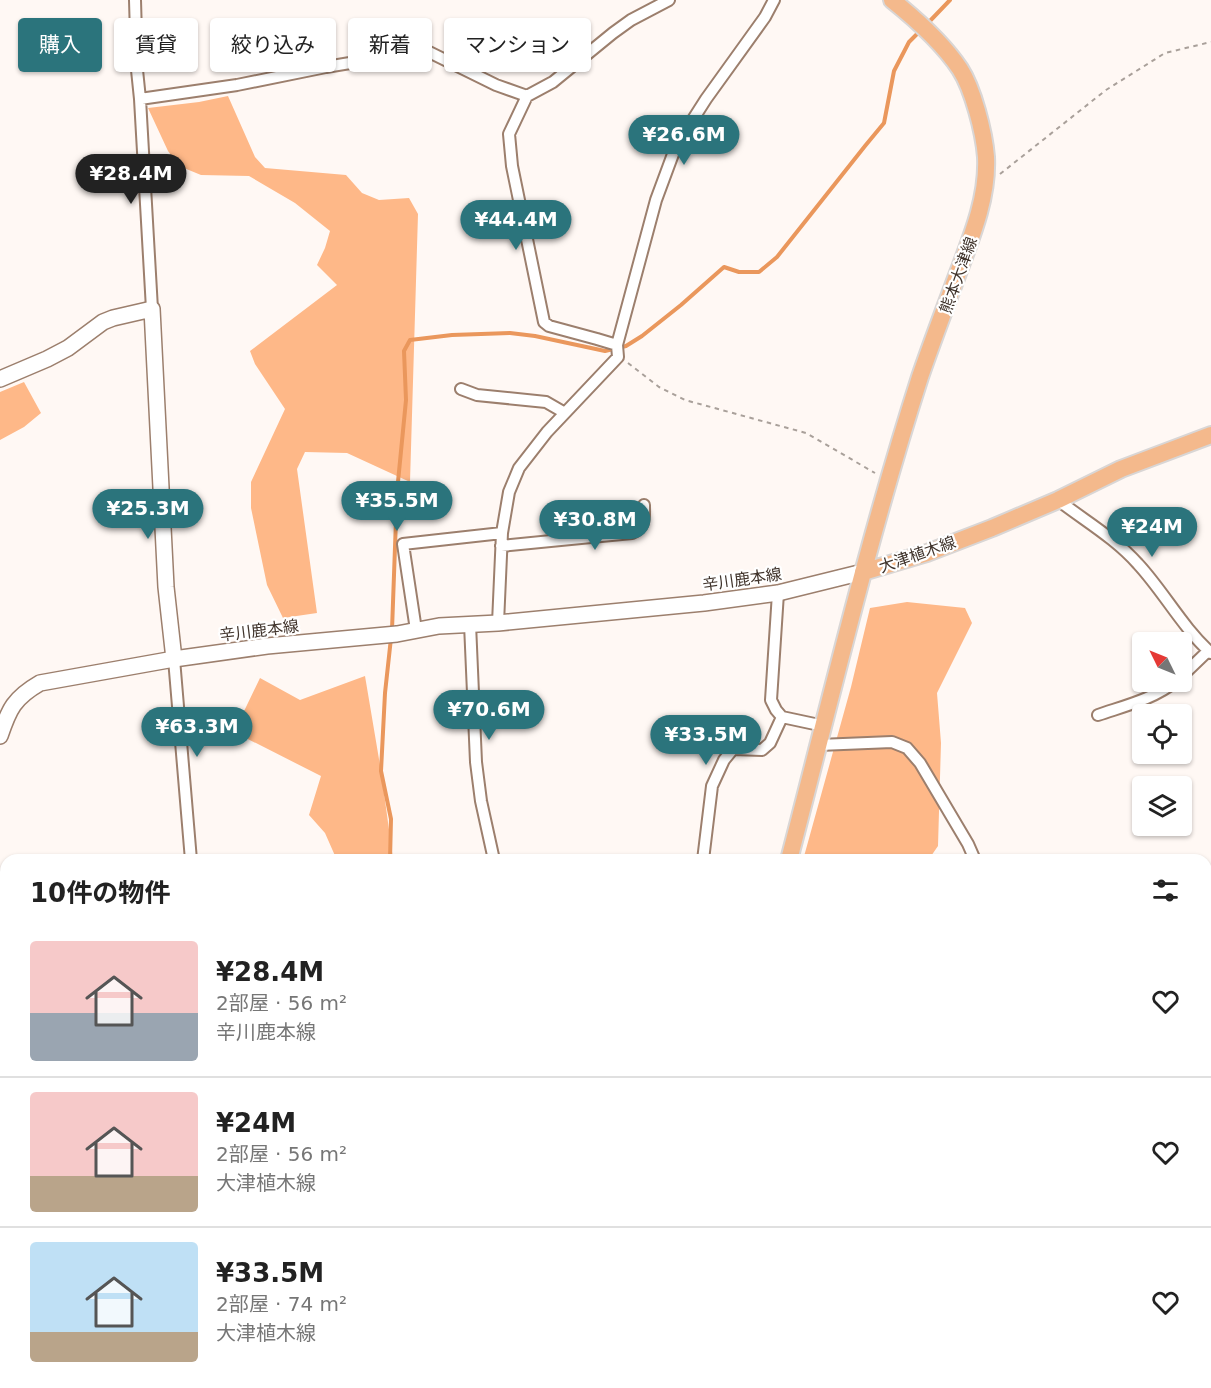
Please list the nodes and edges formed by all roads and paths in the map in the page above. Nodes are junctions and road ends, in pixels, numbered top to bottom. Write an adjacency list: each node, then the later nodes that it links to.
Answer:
1 (135, 0): 7 (street)
2 (669, 0): 6 (street)
3 (774, 0): 10 (street)
4 (892, 0): 8 (main road, 熊本大津線)
5 (1211, 42): 8 (path)
6 (527, 96): 7 (street); 10 (street)
7 (140, 99): 9 (street)
8 (984, 187): 15 (main road, 熊本大津線)
9 (152, 309): 11 (main road); 26 (main road)
10 (617, 345): 13 (street); 15 (path)
11 (0, 379)
12 (461, 389): 13 (street)
13 (565, 413): 18 (street)
14 (1211, 435): 16 (main road, 大津植木線)
15 (889, 482): 20 (main road, 熊本大津線)
16 (1058, 500): 20 (main road, 大津植木線); 25 (street)
17 (644, 505): 19 (street)
18 (502, 533): 19 (street); 24 (street)
19 (501, 546): 22 (street)
20 (863, 572): 21 (main road, 辛川鹿本線); 31 (main road, 大津植木線)
21 (778, 593): 22 (main road, 辛川鹿本線); 30 (street)
22 (498, 622): 23 (main road, 辛川鹿本線)
23 (470, 624): 24 (main road, 辛川鹿本線); 35 (street)
24 (416, 630): 26 (main road, 辛川鹿本線)
25 (1210, 652): 27 (street)
26 (174, 659): 32 (main road, 辛川鹿本線); 34 (street)
27 (1192, 667)
28 (1160, 692): 29 (street)
29 (1098, 715)
30 (782, 717): 31 (street); 36 (street)
31 (824, 726): 33 (main road, 大津植木線)
32 (0, 736)
33 (819, 745): 37 (main road, 大津植木線); 38 (street)
34 (190, 854)
35 (493, 854)
36 (705, 854)
37 (791, 854)
38 (972, 854)

